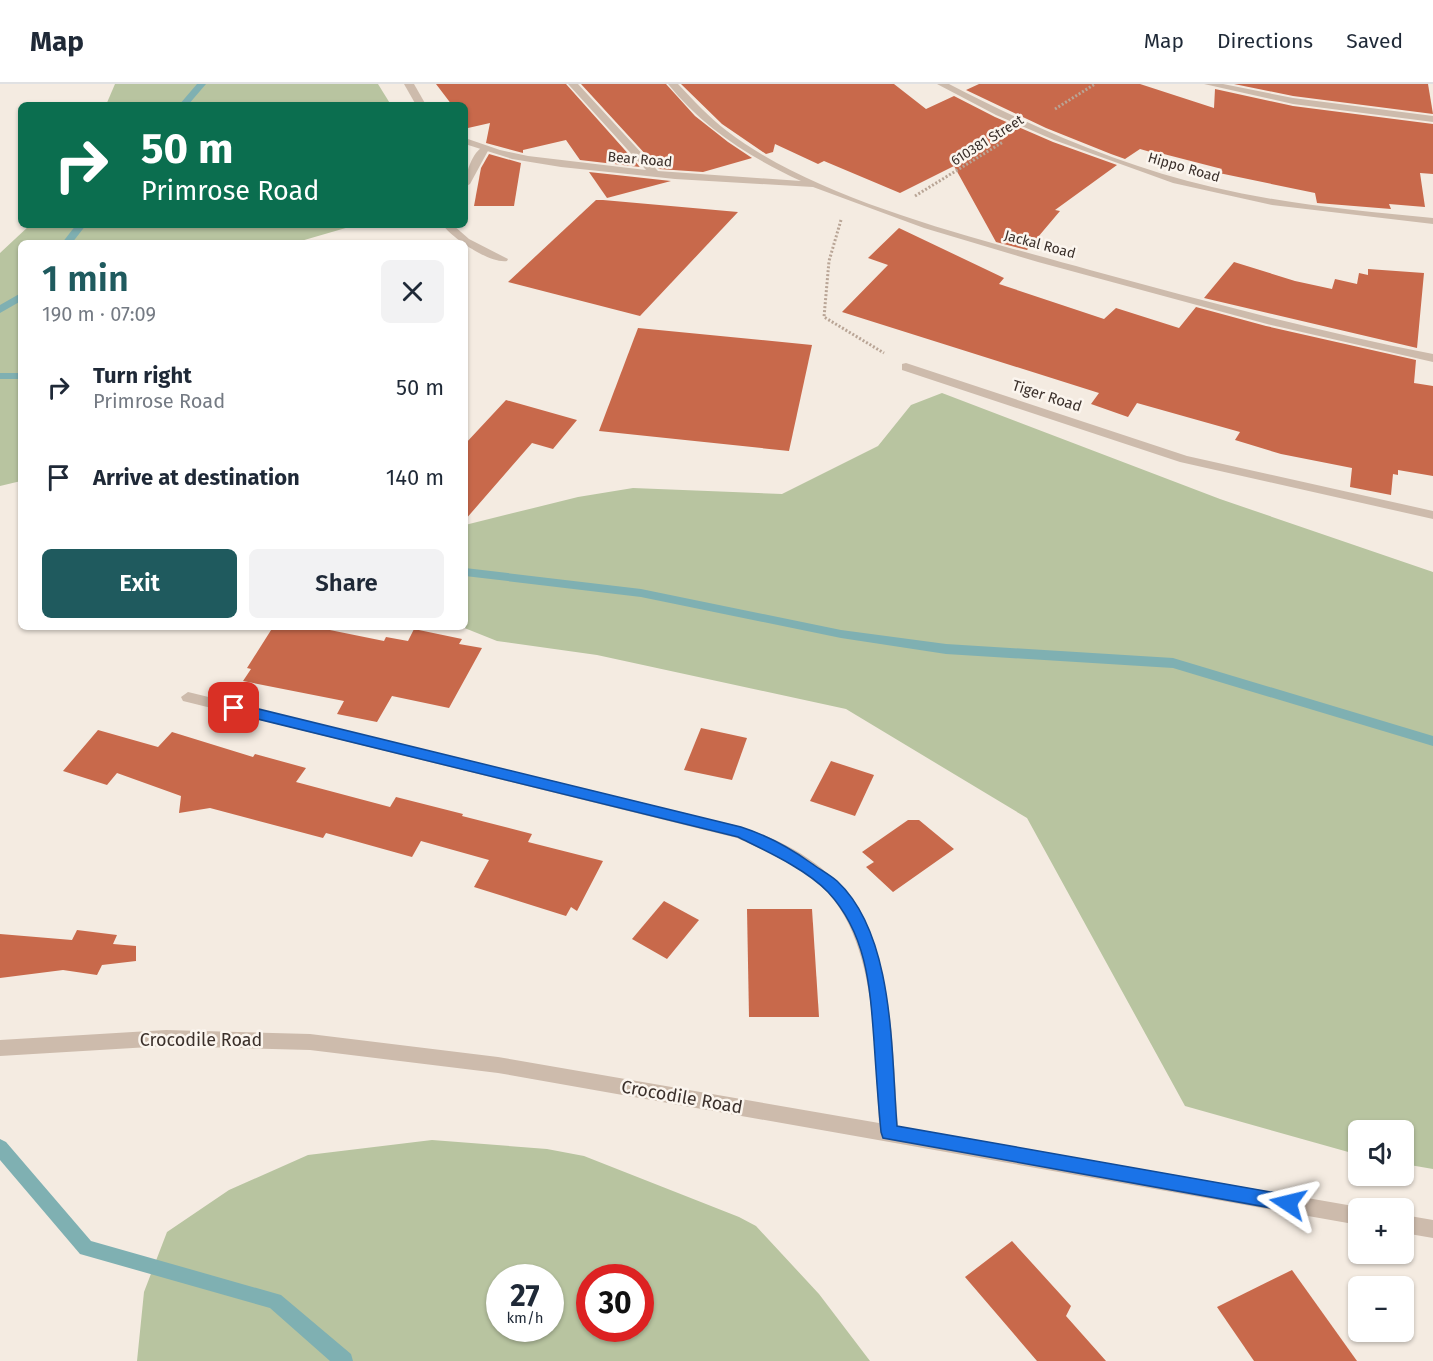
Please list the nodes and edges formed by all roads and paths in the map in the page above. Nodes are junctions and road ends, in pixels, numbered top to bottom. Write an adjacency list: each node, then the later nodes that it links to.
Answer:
1 (409, 84): 7 (street)
2 (573, 84): 12 (street)
3 (674, 84): 14 (street, Jackal Road)
4 (942, 84): 9 (street, Hippo Road)
5 (1095, 84): 9 (path, 610381 Street)
6 (1209, 84): 8 (street)
7 (419, 102)
8 (1433, 119)
9 (1028, 126): 16 (path, 610381 Street); 17 (street, Hippo Road)
10 (468, 142): 11 (street, Bear Road)
11 (484, 149): 12 (street, Bear Road); 13 (street)
12 (655, 174): 14 (street, Bear Road)
13 (468, 178)
14 (815, 186): 15 (street, Jackal Road)
15 (848, 198): 16 (street, Jackal Road); 23 (path)
16 (889, 213): 22 (street, Jackal Road)
17 (1433, 221)
18 (450, 228): 19 (street)
19 (466, 240)
20 (468, 241): 21 (street)
21 (503, 259)
22 (1433, 358)
23 (906, 367): 24 (street, Tiger Road)
24 (1433, 515)
25 (188, 697): 27 (street)
26 (0, 1048): 27 (street, Crocodile Road)
27 (889, 1132): 28 (street, Crocodile Road)
28 (1348, 1214)
29 (1414, 1226): 30 (street)
30 (1433, 1229)

